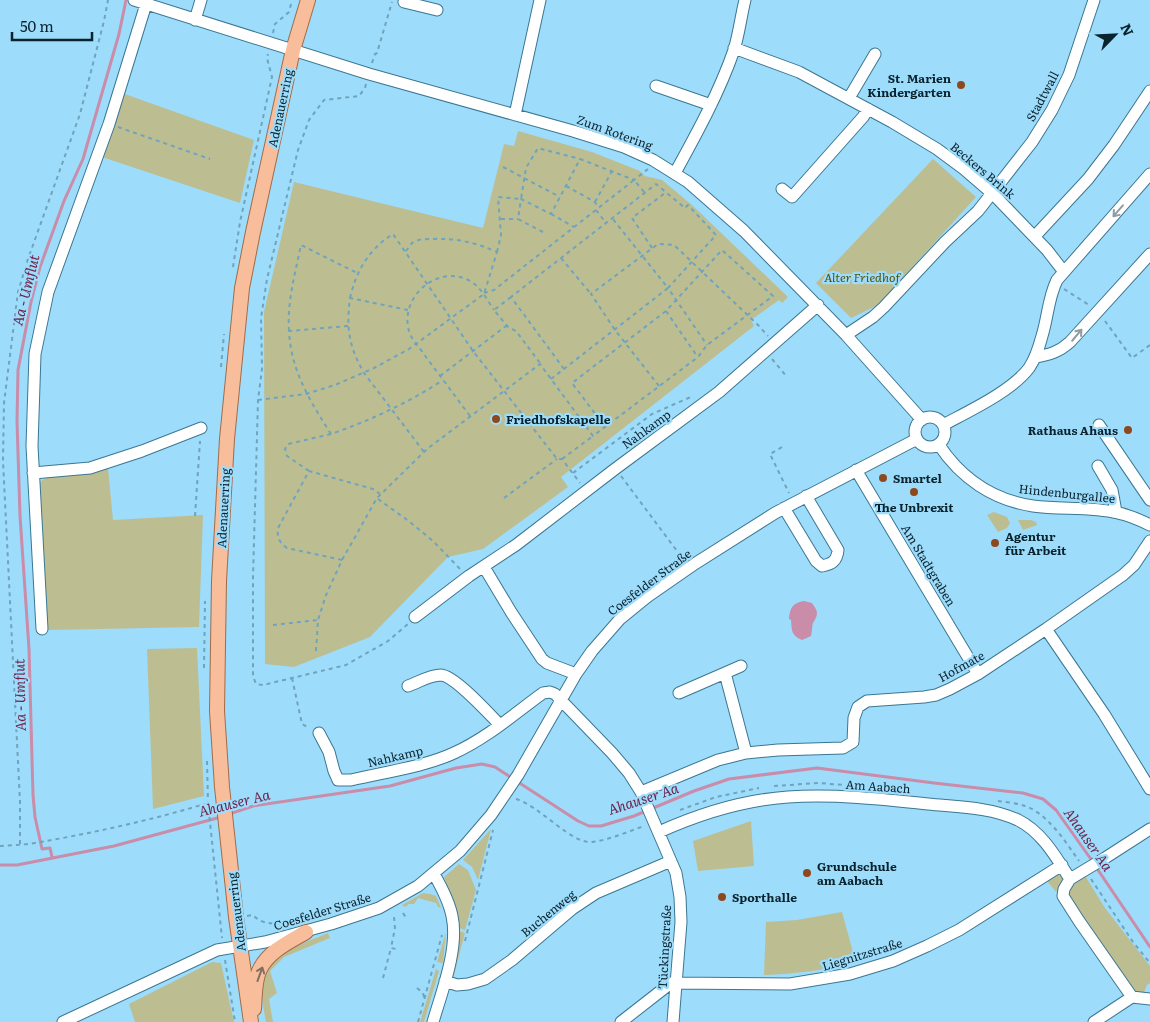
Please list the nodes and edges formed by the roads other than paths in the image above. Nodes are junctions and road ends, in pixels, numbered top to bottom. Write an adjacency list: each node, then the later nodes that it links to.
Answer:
1 (201, 0): 9 (street)
2 (308, 0): 11 (main road, Adenauerring)
3 (540, 0): 18 (street)
4 (745, 0): 10 (street)
5 (1094, 0): 22 (street, Stadtwall)
6 (404, 1): 8 (street)
7 (139, 2): 9 (street, Zum Rotering); 37 (street)
8 (437, 10)
9 (195, 20): 11 (street, Zum Rotering)
10 (734, 48): 15 (street, Beckers Brink); 16 (street)
11 (293, 50): 18 (street, Zum Rotering); 67 (main road, Adenauerring)
12 (875, 54): 15 (street)
13 (656, 86): 16 (street)
14 (1150, 91): 23 (street)
15 (849, 98): 17 (street, Beckers Brink)
16 (711, 105): 19 (street)
17 (868, 109): 21 (street); 22 (street, Beckers Brink)
18 (515, 115): 19 (street, Zum Rotering)
19 (675, 172): 26 (street, Zum Rotering)
20 (1150, 174): 25 (street, one-way to 25)
21 (782, 188)
22 (993, 194): 23 (street, Beckers Brink); 27 (street, Stadtwall)
23 (1035, 236): 25 (street, Beckers Brink)
24 (1150, 254): 28 (street, one-way to 24)
25 (1066, 270): 28 (street)
26 (818, 305): 27 (street, Zum Rotering); 44 (street, Nahkamp)
27 (846, 335): 29 (street, Zum Rotering)
28 (1035, 357): 30 (street)
29 (922, 420): 30 (street); 33 (street)
30 (944, 425): 34 (street)
31 (1099, 425): 39 (street)
32 (201, 428): 37 (street)
33 (917, 438): 34 (street); 36 (street, Coesfelder Straße)
34 (939, 445): 41 (street, Hindenburgallee)
35 (1098, 466): 41 (street)
36 (856, 470): 38 (street, Coesfelder Straße); 51 (street, Am Stadtgraben)
37 (33, 473): 46 (street)
38 (806, 496): 40 (street, Coesfelder Straße); 40 (street)
39 (1150, 500)
40 (789, 505): 50 (street, Coesfelder Straße)
41 (1116, 512): 42 (street, Hindenburgallee)
42 (1150, 525)
43 (1150, 541): 47 (street, Hofmate)
44 (484, 567): 45 (street, Nahkamp); 50 (street)
45 (416, 617)
46 (42, 629)
47 (1046, 629): 51 (street, Hofmate); 58 (street)
48 (741, 666): 49 (street)
49 (726, 673): 53 (street); 57 (street)
50 (576, 674): 54 (street, Coesfelder Straße)
51 (978, 674): 57 (street, Hofmate)
52 (408, 686): 55 (street)
53 (678, 693)
54 (561, 701): 55 (street, Nahkamp); 59 (street, Tückingstraße); 64 (street, Coesfelder Straße)
55 (500, 725): 56 (street, Nahkamp)
56 (319, 733)
57 (746, 753): 59 (street, Hofmate)
58 (1150, 789)
59 (643, 796): 60 (street, Tückingstraße)
60 (656, 825): 62 (street, Tückingstraße); 63 (street, Am Aabach)
61 (1150, 829): 65 (street)
62 (671, 861): 68 (street, Buchenweg); 69 (street, Tückingstraße)
63 (1062, 865): 65 (street, Am Aabach); 69 (street, Liegnitzstraße)
64 (434, 874): 66 (street, Coesfelder Straße); 68 (street)
65 (1070, 879): 70 (street)
66 (306, 932): 67 (street, Coesfelder Straße); 73 (main road, one-way to 66)
67 (239, 946): 72 (street, Coesfelder Straße); 73 (main road, Adenauerring)
68 (445, 981): 74 (street)
69 (676, 982): 75 (street); 76 (street, Tückingstraße)
70 (1132, 998): 71 (street); 77 (street)
71 (1150, 999)
72 (63, 1022)
73 (252, 1022)
74 (433, 1022)
75 (621, 1022)
76 (673, 1022)
77 (1094, 1022)

